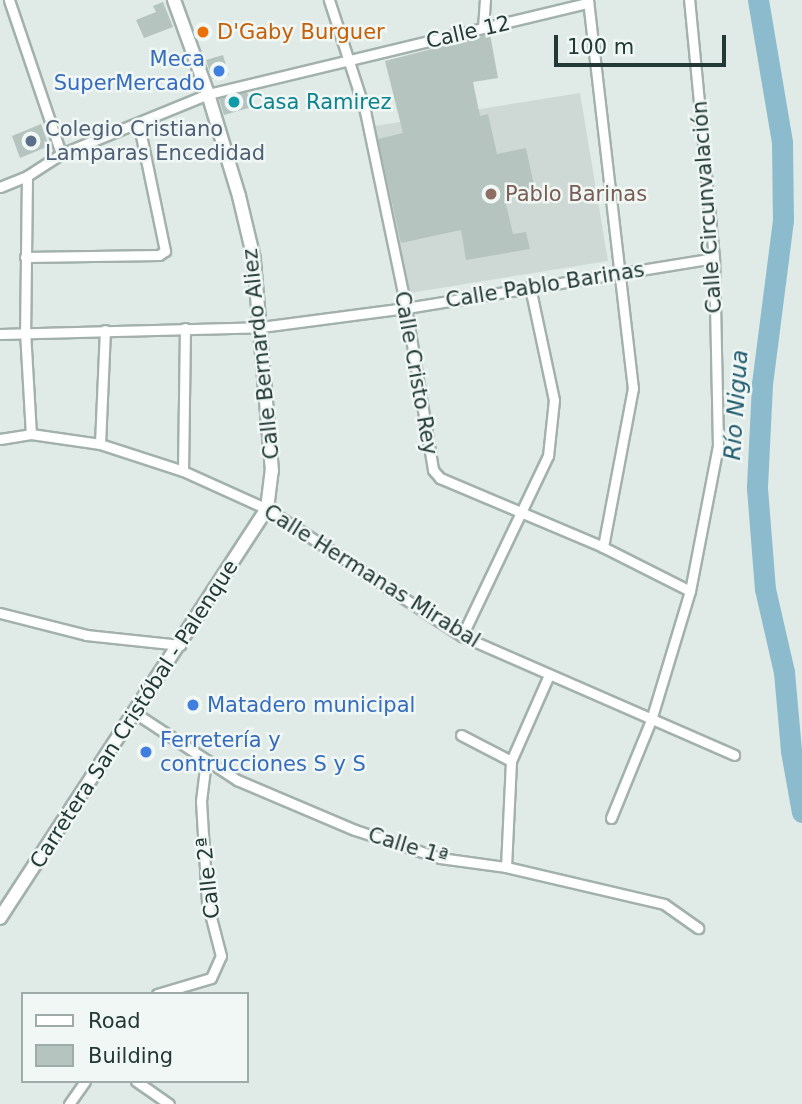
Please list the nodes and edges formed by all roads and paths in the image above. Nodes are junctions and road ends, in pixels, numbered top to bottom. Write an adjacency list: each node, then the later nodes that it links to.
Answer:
1 (9, 0): 11 (street)
2 (174, 0): 9 (main road, Calle Bernardo Aliez)
3 (329, 0): 8 (street, Calle Cristo Rey)
4 (485, 0): 7 (street)
5 (689, 0): 15 (street, Calle Circunvalación)
6 (588, 2): 7 (street, Calle 12); 16 (street)
7 (483, 28): 8 (street, Calle 12)
8 (348, 60): 9 (street, Calle 12); 18 (street, Calle Cristo Rey)
9 (208, 94): 10 (street, Calle 12); 19 (main road, Calle Bernardo Aliez)
10 (139, 125): 11 (street, Calle 12); 14 (street)
11 (61, 155): 12 (street, Calle 12)
12 (27, 176): 13 (street, Calle 12); 14 (street)
13 (0, 187)
14 (25, 257): 22 (street)
15 (714, 258): 16 (street, Calle Pablo Barinas); 31 (street, Calle Circunvalación)
16 (618, 272): 17 (street, Calle Pablo Barinas); 30 (street)
17 (530, 287): 18 (street, Calle Pablo Barinas); 29 (street)
18 (406, 308): 19 (street, Calle Pablo Barinas); 29 (street, Calle Cristo Rey)
19 (261, 327): 20 (street, Calle Pablo Barinas); 28 (main road, Calle Bernardo Aliez)
20 (185, 328): 21 (street, Calle Pablo Barinas); 27 (street)
21 (105, 330): 22 (street, Calle Pablo Barinas); 26 (street)
22 (25, 331): 23 (street, Calle Pablo Barinas); 24 (street)
23 (0, 334)
24 (31, 433): 25 (street, Calle Hermanas Mirabal); 26 (street, Calle Hermanas Mirabal)
25 (0, 439)
26 (100, 444): 27 (street, Calle Hermanas Mirabal)
27 (183, 471): 28 (street, Calle Hermanas Mirabal)
28 (267, 509): 33 (street, Calle Hermanas Mirabal); 34 (main road, Carretera San Cristóbal - Palenque)
29 (522, 514): 30 (street, Calle Cristo Rey); 33 (street)
30 (603, 547): 31 (street, Calle Cristo Rey)
31 (690, 591): 37 (street, Calle Circunvalación)
32 (0, 612): 34 (street)
33 (462, 636): 35 (street, Calle Hermanas Mirabal)
34 (180, 645): 36 (main road, Carretera San Cristóbal - Palenque)
35 (549, 675): 37 (street, Calle Hermanas Mirabal); 41 (street)
36 (135, 713): 40 (street, Calle 1ª); 44 (main road, Carretera San Cristóbal - Palenque)
37 (651, 720): 39 (street, Calle Hermanas Mirabal); 42 (street, Calle Circunvalación)
38 (461, 735): 41 (street)
39 (734, 755)
40 (206, 760): 43 (street, Calle 1ª); 46 (street, Calle 2ª)
41 (511, 761): 43 (street)
42 (611, 818)
43 (506, 867): 45 (street, Calle 1ª)
44 (0, 918)
45 (698, 928)
46 (164, 992)
47 (84, 1083): 49 (street)
48 (139, 1083): 50 (street)
49 (69, 1104)
50 (169, 1104)

